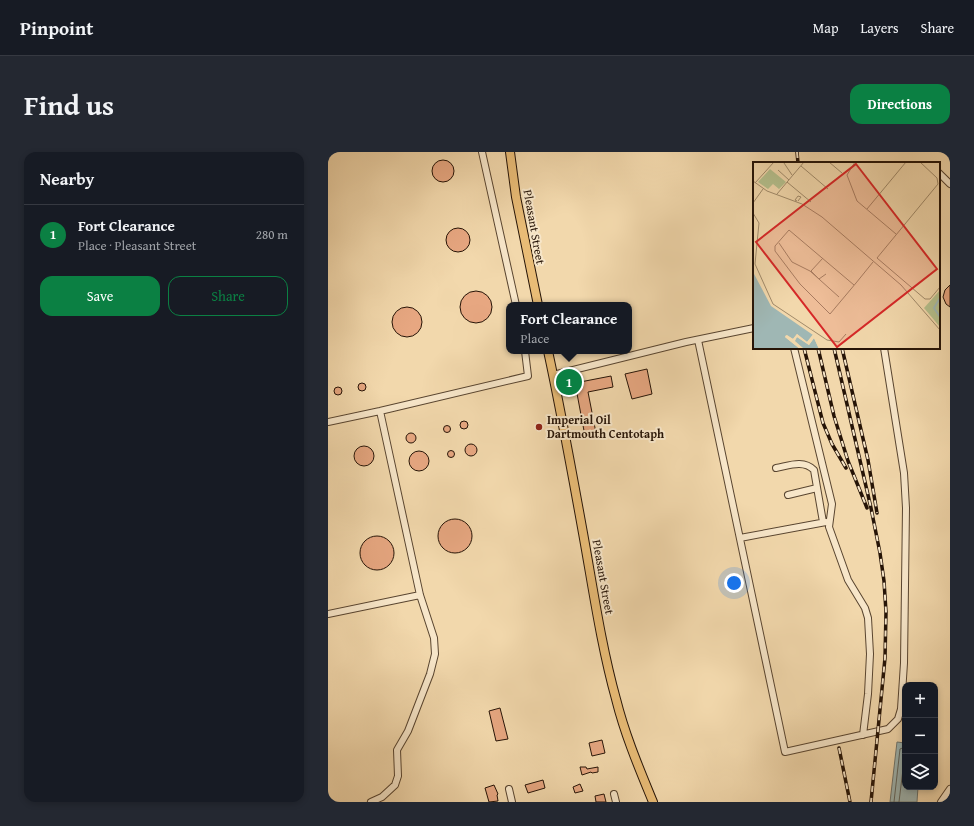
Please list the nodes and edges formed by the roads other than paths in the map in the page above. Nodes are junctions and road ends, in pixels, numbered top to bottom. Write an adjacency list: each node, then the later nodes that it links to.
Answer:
1 (482, 152): 5 (street)
2 (510, 152): 6 (main road, Pleasant Street)
3 (940, 175): 4 (street)
4 (950, 184)
5 (515, 302)
6 (537, 302)
7 (753, 328): 8 (street)
8 (698, 340): 13 (street); 20 (street)
9 (794, 349): 19 (street)
10 (884, 349): 23 (street)
11 (525, 354): 14 (street)
12 (549, 354): 13 (main road, Pleasant Street)
13 (553, 375): 30 (main road, Pleasant Street)
14 (380, 411): 15 (street); 21 (street)
15 (328, 422)
16 (776, 468): 17 (street)
17 (817, 488): 18 (street); 19 (street)
18 (788, 495)
19 (826, 522): 20 (street); 23 (street)
20 (740, 538): 23 (street)
21 (420, 595): 22 (street); 27 (street)
22 (328, 614)
23 (863, 735)
24 (509, 788): 28 (street)
25 (950, 789): 31 (street)
26 (614, 794): 29 (street)
27 (371, 802)
28 (512, 802)
29 (616, 802)
30 (653, 802)
31 (941, 802)

